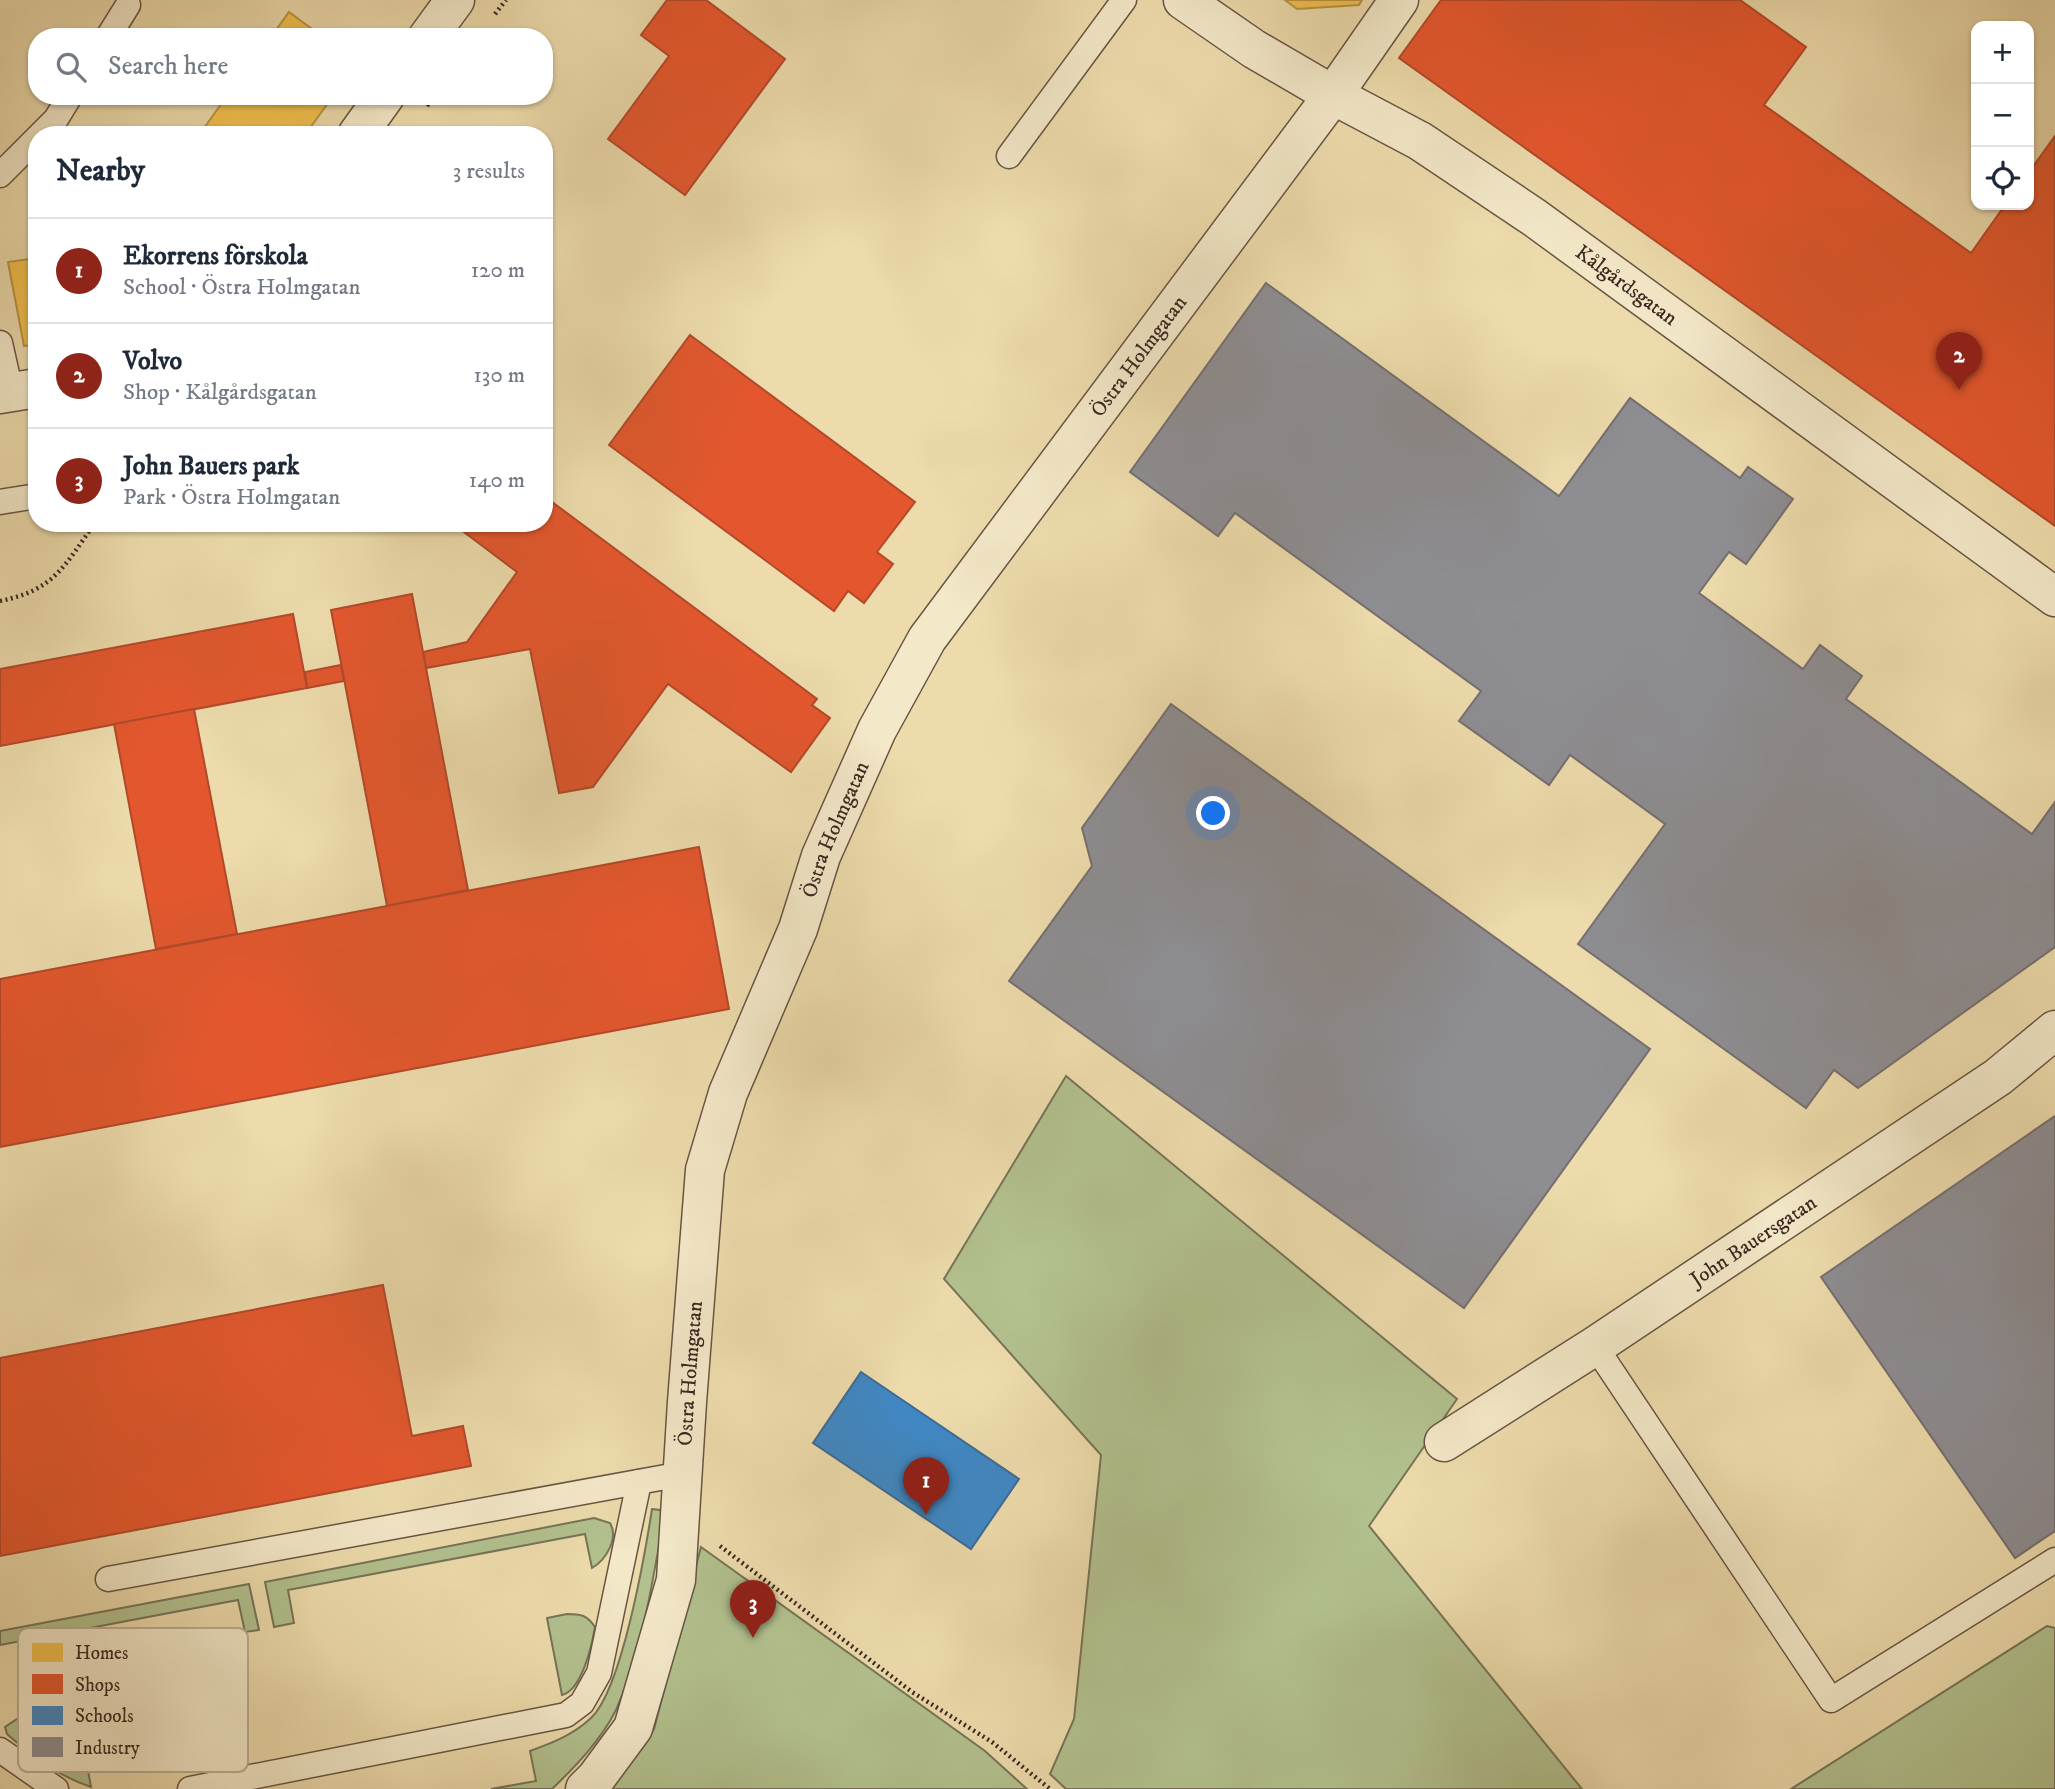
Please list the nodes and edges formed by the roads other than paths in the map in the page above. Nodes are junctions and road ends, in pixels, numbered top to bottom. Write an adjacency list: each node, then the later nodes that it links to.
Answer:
1 (455, 0): 7 (street)
2 (1124, 0): 14 (lane)
3 (1183, 0): 8 (street, Kålgårdsgatan)
4 (1399, 0): 8 (street, Östra Holmgatan)
5 (128, 5): 6 (lane)
6 (114, 28)
7 (435, 28)
8 (1333, 95): 20 (street, Kålgårdsgatan); 24 (street, Östra Holmgatan)
9 (65, 105): 11 (lane)
10 (379, 105): 12 (street)
11 (49, 126)
12 (363, 126)
13 (28, 146): 15 (lane)
14 (1009, 156)
15 (0, 175)
16 (0, 343): 17 (lane)
17 (16, 391)
18 (28, 497): 19 (lane)
19 (0, 502)
20 (2055, 597)
21 (2055, 1030): 22 (street, John Bauersgatan)
22 (1595, 1346): 23 (street, John Bauersgatan); 26 (lane)
23 (1444, 1442)
24 (682, 1474): 25 (lane); 33 (street, Östra Holmgatan)
25 (639, 1482): 27 (lane); 32 (lane)
26 (2055, 1560)
27 (108, 1579)
28 (0, 1750): 29 (lane)
29 (18, 1763)
30 (32, 1772): 31 (lane)
31 (56, 1789)
32 (190, 1789)
33 (585, 1789)

